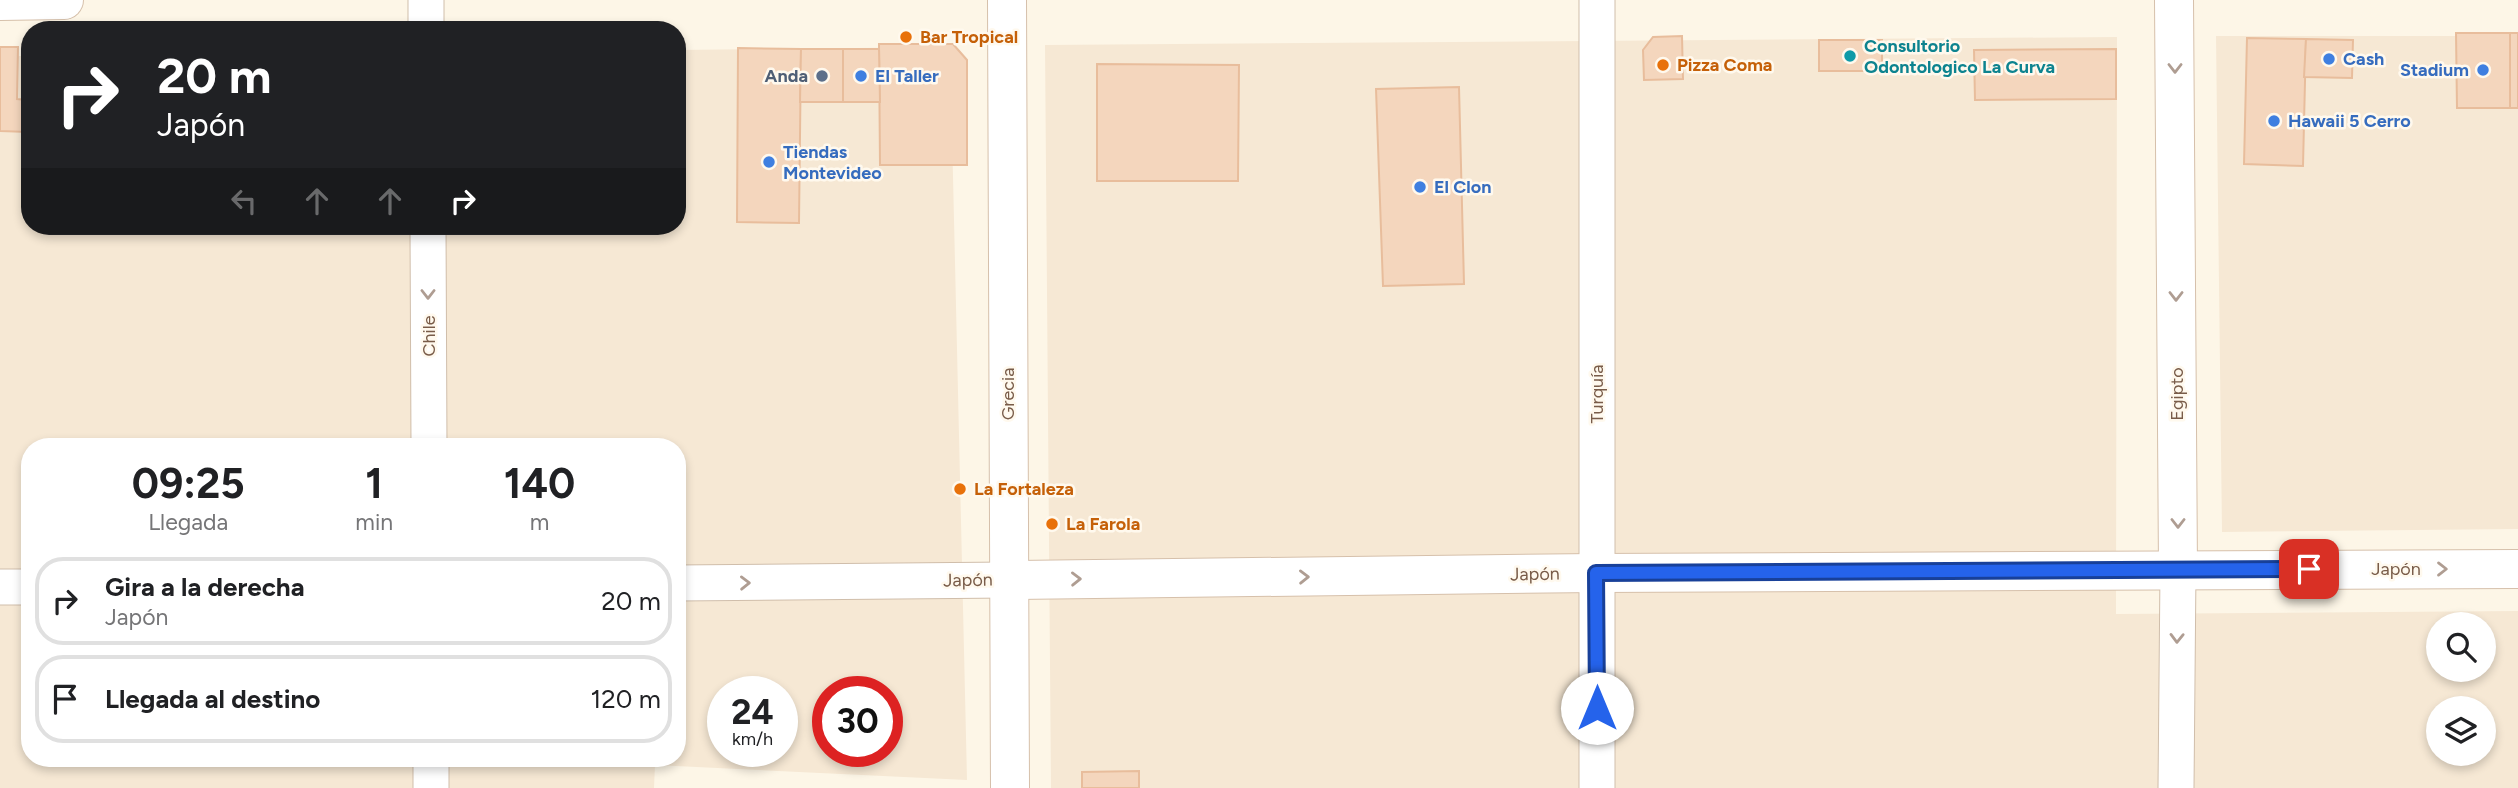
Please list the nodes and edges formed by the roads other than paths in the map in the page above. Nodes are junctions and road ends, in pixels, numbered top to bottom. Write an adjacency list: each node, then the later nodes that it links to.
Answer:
1 (64, 0): 6 (street)
2 (426, 0): 7 (street)
3 (1007, 0): 13 (street, Grecia)
4 (1597, 0): 12 (street, Turquía)
5 (2174, 0): 10 (street, Egipto, one-way to 10)
6 (0, 1)
7 (426, 21)
8 (428, 235): 9 (street, Chile, one-way to 9)
9 (429, 438)
10 (2178, 569): 11 (street, Japón, one-way to 11); 12 (street, Japón); 21 (street, Egipto, one-way to 21)
11 (2518, 569)
12 (1596, 573): 13 (street, Japón, one-way to 12); 20 (street, Turquía)
13 (1008, 580): 14 (street, Japón, one-way to 13); 19 (street, Grecia)
14 (686, 583)
15 (0, 587): 16 (street)
16 (21, 587)
17 (431, 767): 18 (street)
18 (431, 788)
19 (1010, 788)
20 (1597, 788)
21 (2176, 788)

